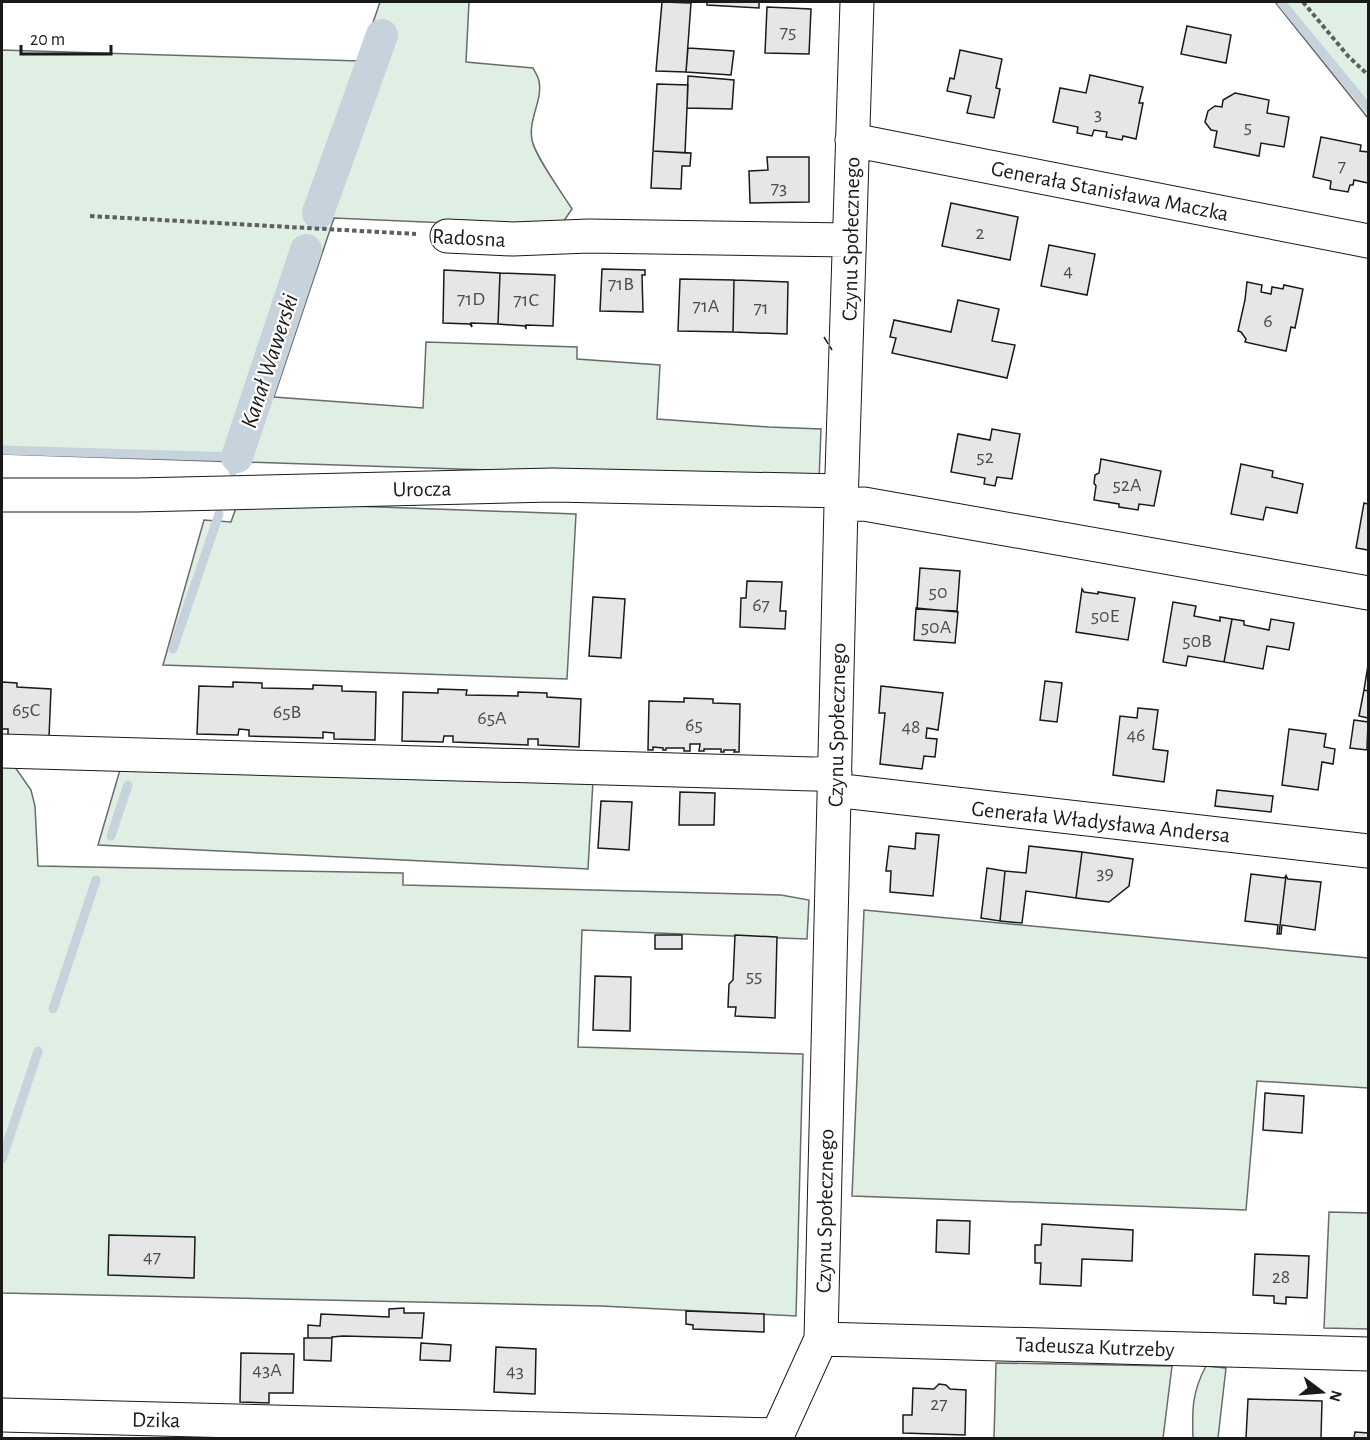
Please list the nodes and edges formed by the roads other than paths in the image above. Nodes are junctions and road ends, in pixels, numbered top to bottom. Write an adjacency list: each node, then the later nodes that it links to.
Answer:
1 (856, 2): 2 (street, Czynu Społecznego)
2 (852, 140): 4 (street, Czynu Społecznego); 5 (street, Generała Stanisława Maczka)
3 (447, 236): 4 (street, Radosna)
4 (849, 240): 7 (street, Czynu Społecznego)
5 (1368, 241)
6 (2, 495): 7 (street, Urocza)
7 (841, 498): 8 (street, Urocza); 10 (street, Czynu Społecznego)
8 (1368, 593)
9 (2, 751): 10 (street, Generała Władysława Andersa)
10 (834, 782): 11 (street, Generała Władysława Andersa); 12 (street, Czynu Społecznego)
11 (1368, 851)
12 (821, 1338): 13 (street, Tadeusza Kutrzeby); 15 (street, Czynu Społecznego)
13 (1368, 1354)
14 (2, 1415): 15 (street, Dzika)
15 (777, 1437)

